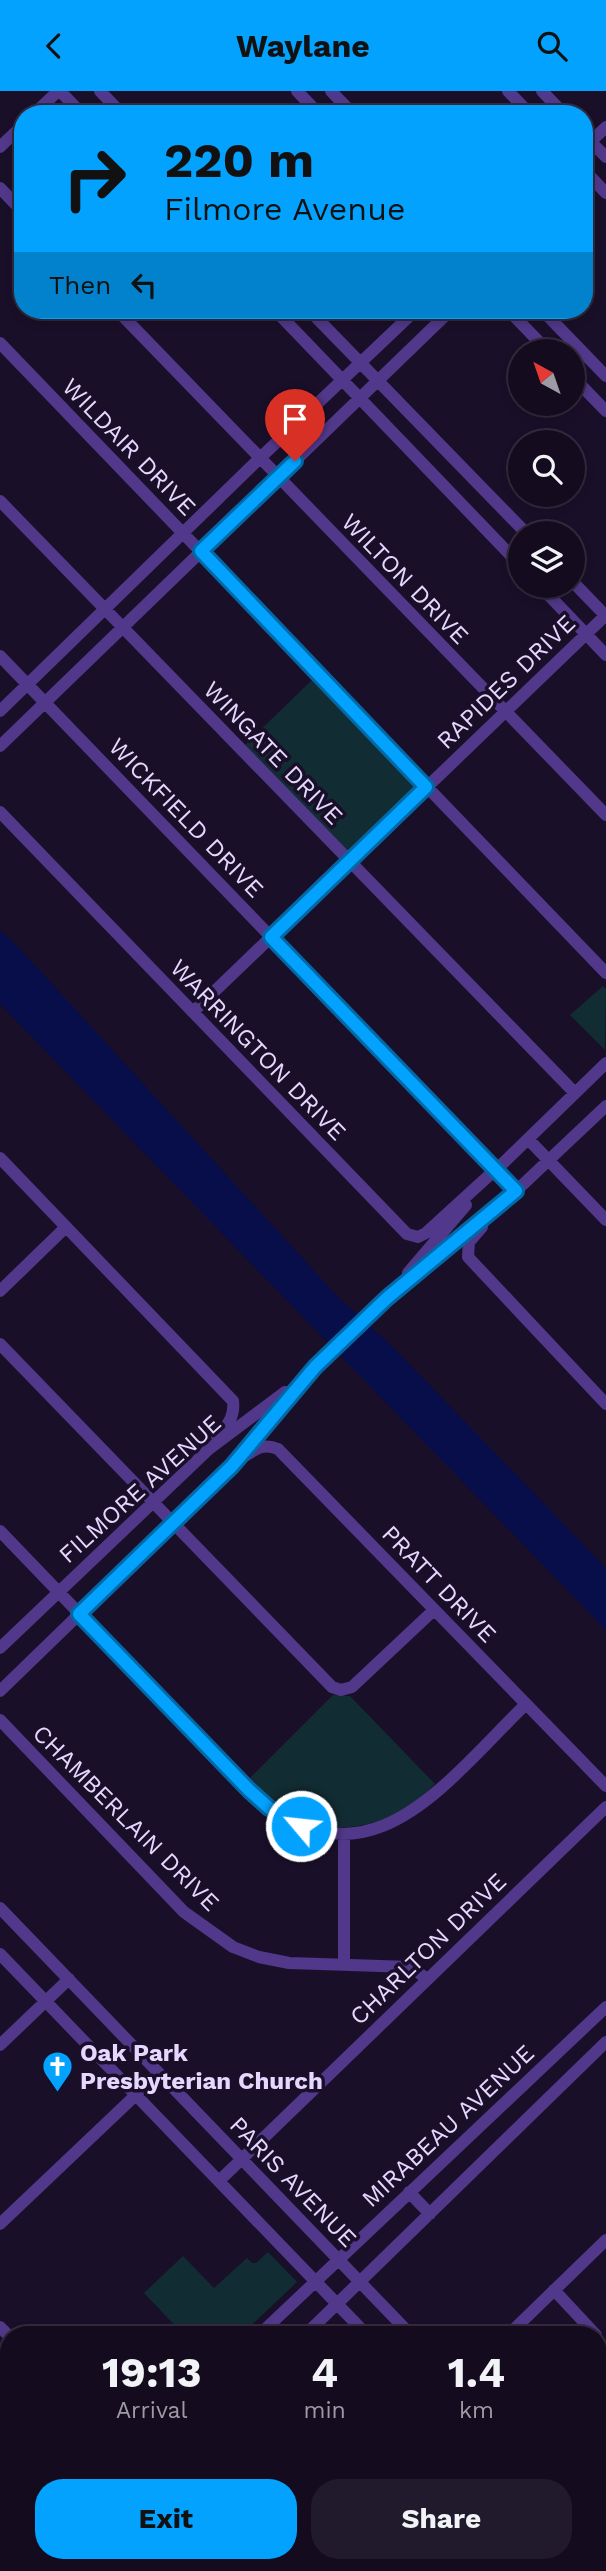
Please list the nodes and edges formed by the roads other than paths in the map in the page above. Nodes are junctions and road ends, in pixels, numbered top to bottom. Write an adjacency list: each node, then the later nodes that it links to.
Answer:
1 (59, 91): 7 (street); 8 (street)
2 (100, 91): 9 (street)
3 (297, 91): 10 (street)
4 (331, 91): 11 (street)
5 (508, 91): 12 (street)
6 (542, 91): 13 (street)
7 (44, 105)
8 (73, 105)
9 (113, 105)
10 (310, 105)
11 (344, 105)
12 (521, 105)
13 (555, 105)
14 (14, 134): 15 (street)
15 (0, 147)
16 (0, 188): 17 (street)
17 (14, 203)
18 (126, 319): 34 (street, WILTON DRIVE)
19 (284, 319): 29 (street)
20 (318, 319): 27 (street)
21 (407, 319): 27 (street)
22 (441, 319): 30 (street)
23 (517, 319): 25 (street)
24 (551, 319): 28 (street)
25 (536, 339)
26 (0, 343): 38 (street, WILDAIR DRIVE)
27 (361, 363): 29 (street); 30 (street)
28 (606, 376)
29 (342, 379): 32 (street); 34 (street)
30 (377, 380): 32 (street); 37 (street)
31 (585, 389): 33 (street)
32 (360, 397): 35 (street); 40 (street)
33 (606, 411)
34 (260, 458): 35 (street, WILTON DRIVE); 38 (street)
35 (279, 476): 39 (street); 52 (street, WILTON DRIVE)
36 (0, 501): 43 (street, WINGATE DRIVE)
37 (514, 521)
38 (183, 532): 39 (street, WILDAIR DRIVE); 43 (street)
39 (201, 551): 45 (street); 54 (street, WILDAIR DRIVE)
40 (508, 552)
41 (585, 594): 44 (street)
42 (551, 598): 46 (street)
43 (104, 609): 45 (street, WINGATE DRIVE); 49 (street)
44 (606, 615): 46 (street, RAPIDES DRIVE)
45 (123, 628): 50 (street); 57 (street, WINGATE DRIVE)
46 (586, 635): 47 (street); 52 (street, RAPIDES DRIVE)
47 (606, 655)
48 (0, 656): 49 (street, WICKFIELD DRIVE)
49 (27, 684): 50 (street, WICKFIELD DRIVE); 51 (street)
50 (45, 702): 53 (street); 58 (street, WICKFIELD DRIVE)
51 (0, 711)
52 (504, 712): 54 (street, RAPIDES DRIVE); 56 (street, WILTON DRIVE)
53 (0, 745)
54 (426, 787): 57 (street, RAPIDES DRIVE); 59 (street, WILDAIR DRIVE)
55 (0, 812): 60 (street, WARRINGTON DRIVE)
56 (606, 815)
57 (349, 861): 58 (street, RAPIDES DRIVE); 62 (street, WINGATE DRIVE)
58 (271, 937): 60 (street, RAPIDES DRIVE); 67 (street, WICKFIELD DRIVE)
59 (606, 973)
60 (193, 1012): 67 (street, WARRINGTON DRIVE)
61 (606, 1063): 62 (street, FILMORE AVENUE)
62 (575, 1093): 64 (street, FILMORE AVENUE)
63 (606, 1106): 66 (street, FILMORE AVENUE)
64 (528, 1139): 66 (street); 67 (street, FILMORE AVENUE)
65 (0, 1158): 70 (street)
66 (549, 1161): 68 (street, FILMORE AVENUE); 69 (street)
67 (495, 1170): 68 (street, WICKFIELD DRIVE); 72 (street, FILMORE AVENUE)
68 (516, 1191): 72 (street, FILMORE AVENUE); 75 (street)
69 (606, 1220)
70 (66, 1227): 71 (street); 76 (street)
71 (0, 1291)
72 (387, 1298): 74 (street, FILMORE AVENUE)
73 (0, 1344): 78 (street)
74 (315, 1367): 76 (street, FILMORE AVENUE); 77 (street, FILMORE AVENUE)
75 (606, 1404)
76 (209, 1449): 78 (street, FILMORE AVENUE)
77 (232, 1466): 79 (street, FILMORE AVENUE); 82 (street, PRATT DRIVE)
78 (153, 1502): 79 (street); 81 (street, FILMORE AVENUE)
79 (173, 1523): 82 (street); 83 (street, FILMORE AVENUE)
80 (0, 1531): 81 (street)
81 (59, 1592): 83 (street); 84 (street, FILMORE AVENUE)
82 (434, 1610): 86 (street, PRATT DRIVE)
83 (79, 1614): 85 (street, FILMORE AVENUE); 90 (street)
84 (0, 1649)
85 (0, 1691)
86 (526, 1704): 88 (street, PRATT DRIVE); 90 (street)
87 (0, 1720): 93 (street, CHAMBERLAIN DRIVE)
88 (606, 1786)
89 (606, 1807): 95 (street, CHARLTON DRIVE)
90 (344, 1835): 93 (street)
91 (0, 1908): 94 (street, PARIS AVENUE)
92 (0, 1954): 96 (street)
93 (344, 1963): 95 (street, CHAMBERLAIN DRIVE)
94 (69, 1979): 96 (street); 100 (street, PARIS AVENUE)
95 (427, 1979): 102 (street, CHARLTON DRIVE)
96 (46, 2001): 99 (street); 101 (street)
97 (606, 2007): 104 (street, MIRABEAU AVENUE)
98 (606, 2042): 105 (street, MIRABEAU AVENUE)
99 (0, 2045)
100 (159, 2073): 101 (street); 102 (street, PARIS AVENUE)
101 (136, 2095): 103 (street); 106 (street)
102 (242, 2158): 103 (street, CHARLTON DRIVE); 108 (street, PARIS AVENUE)
103 (219, 2181): 109 (street)
104 (409, 2192): 105 (street); 108 (street, MIRABEAU AVENUE)
105 (430, 2214): 110 (street, MIRABEAU AVENUE)
106 (0, 2224)
107 (606, 2240): 111 (street)
108 (338, 2259): 109 (street, MIRABEAU AVENUE); 110 (street, PARIS AVENUE)
109 (315, 2281): 112 (street); 113 (street, MIRABEAU AVENUE)
110 (360, 2281): 112 (street, MIRABEAU AVENUE); 116 (street, PARIS AVENUE)
111 (554, 2290): 117 (street); 118 (street)
112 (337, 2303): 114 (street, MIRABEAU AVENUE); 115 (street)
113 (268, 2326)
114 (314, 2326)
115 (359, 2326)
116 (399, 2326)
117 (517, 2326)
118 (588, 2326)

